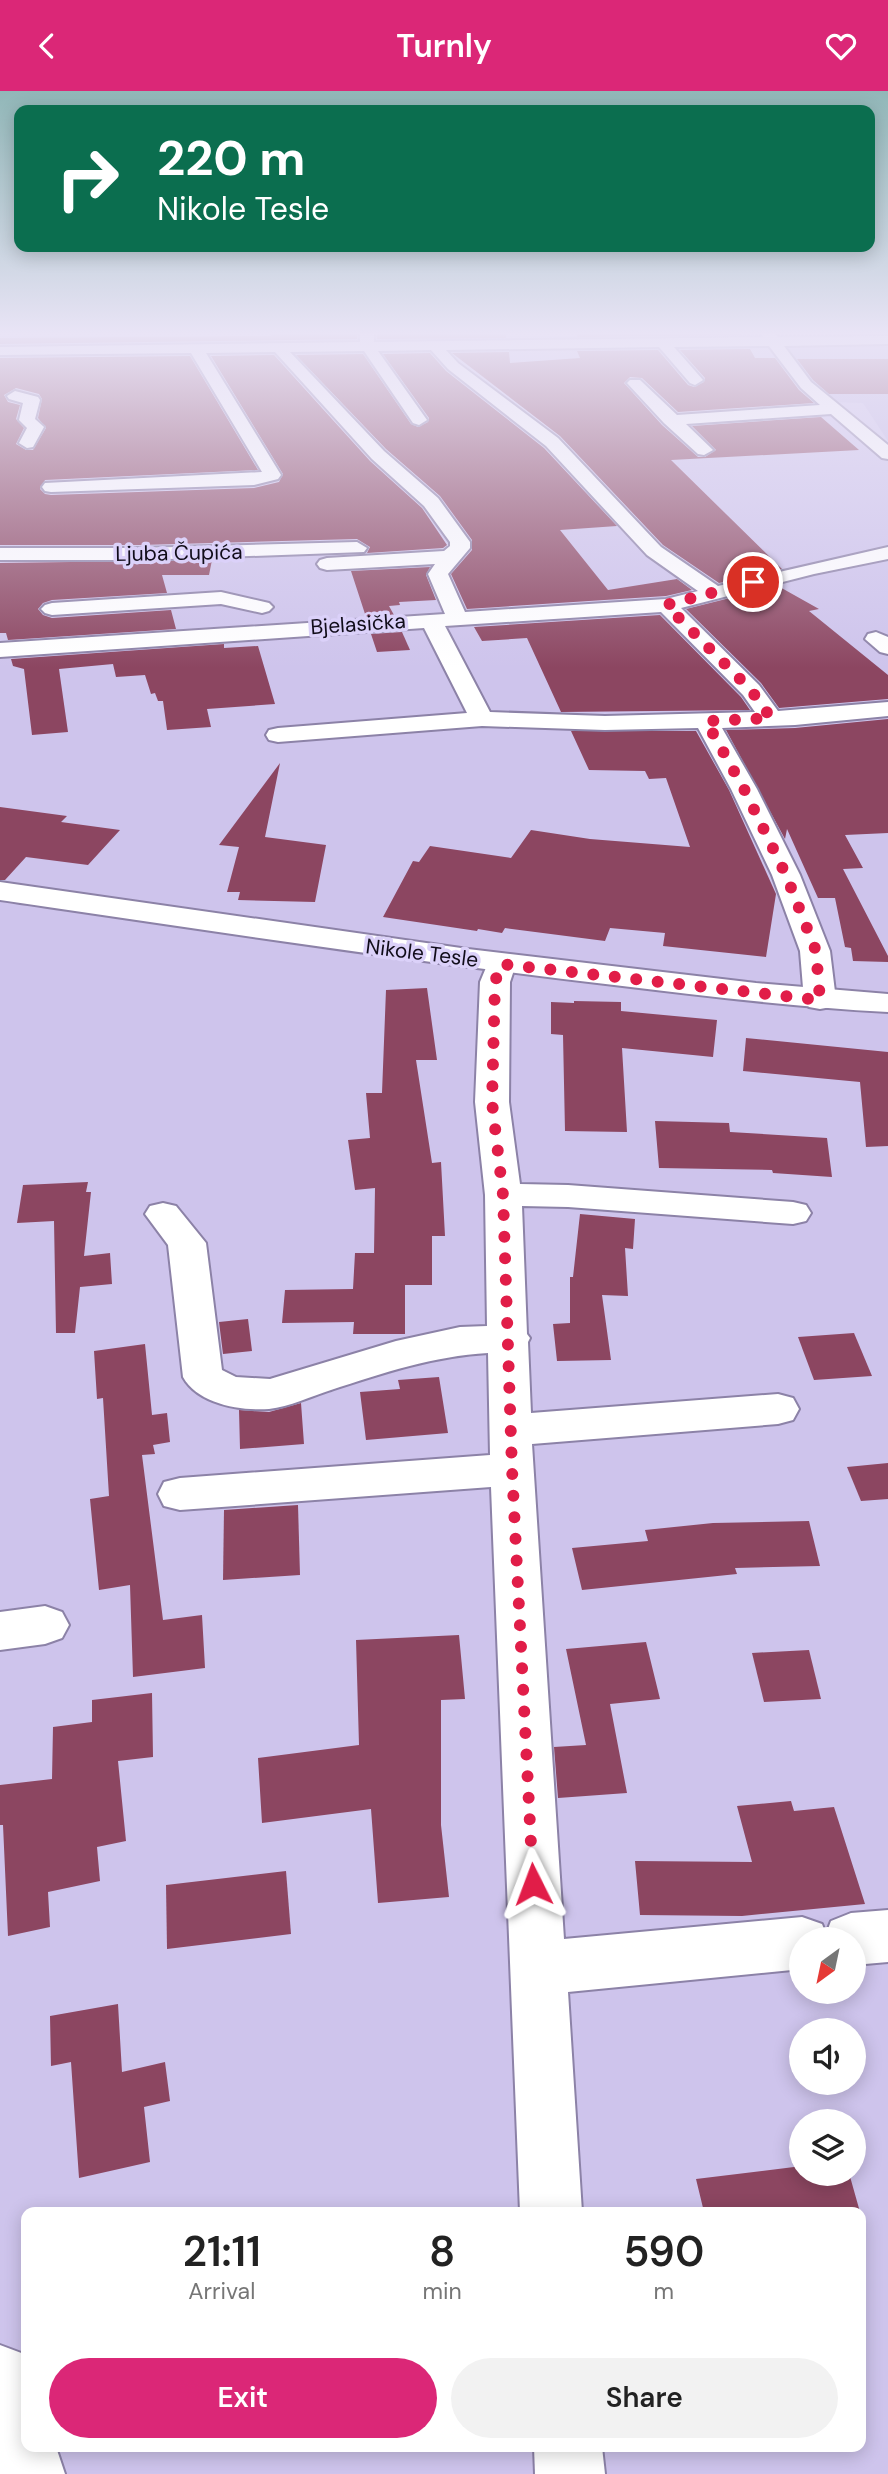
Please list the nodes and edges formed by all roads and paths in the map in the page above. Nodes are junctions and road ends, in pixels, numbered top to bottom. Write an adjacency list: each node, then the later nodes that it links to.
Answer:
1 (255, 445): 6 (street)
2 (368, 445): 10 (street)
3 (555, 445): 16 (street)
4 (699, 445): 5 (street)
5 (704, 450)
6 (155, 484): 7 (street); 8 (street)
7 (51, 487)
8 (176, 504)
9 (357, 548): 11 (street, Ljuba Čupića)
10 (455, 550): 11 (street); 15 (street); 19 (street)
11 (266, 552): 14 (street, Ljuba Čupića)
12 (888, 553): 16 (street, Bjelasička)
13 (0, 554): 14 (street, Ljuba Čupića)
14 (68, 554): 18 (street)
15 (474, 561)
16 (714, 592): 17 (street, Bjelasička)
17 (666, 605): 19 (street, Bjelasička); 25 (street)
18 (52, 609): 21 (street); 22 (street)
19 (457, 617): 20 (street, Bjelasička)
20 (430, 619): 21 (street, Bjelasička); 26 (street)
21 (224, 634): 22 (street, Bjelasička)
22 (54, 646): 23 (street, Bjelasička)
23 (0, 650)
24 (888, 709): 25 (street)
25 (771, 718): 27 (street)
26 (482, 719): 27 (street); 28 (street)
27 (706, 721): 31 (street)
28 (278, 734)
29 (0, 891): 30 (street, Nikole Tesle)
30 (501, 964): 31 (street, Nikole Tesle); 33 (street)
31 (820, 1000): 32 (street, Nikole Tesle)
32 (888, 1003)
33 (503, 1195): 34 (street); 36 (street)
34 (793, 1213)
35 (163, 1214): 36 (street)
36 (510, 1338): 38 (street)
37 (778, 1409): 38 (street)
38 (512, 1450): 39 (street); 43 (street)
39 (180, 1494)
40 (888, 1936): 41 (street)
41 (866, 1938)
42 (789, 1945): 43 (street)
43 (537, 1968): 44 (street)
44 (551, 2207)
45 (0, 2378): 46 (street)
46 (21, 2445)
47 (23, 2452): 49 (street)
48 (568, 2452): 50 (street)
49 (30, 2474)
50 (570, 2474)

